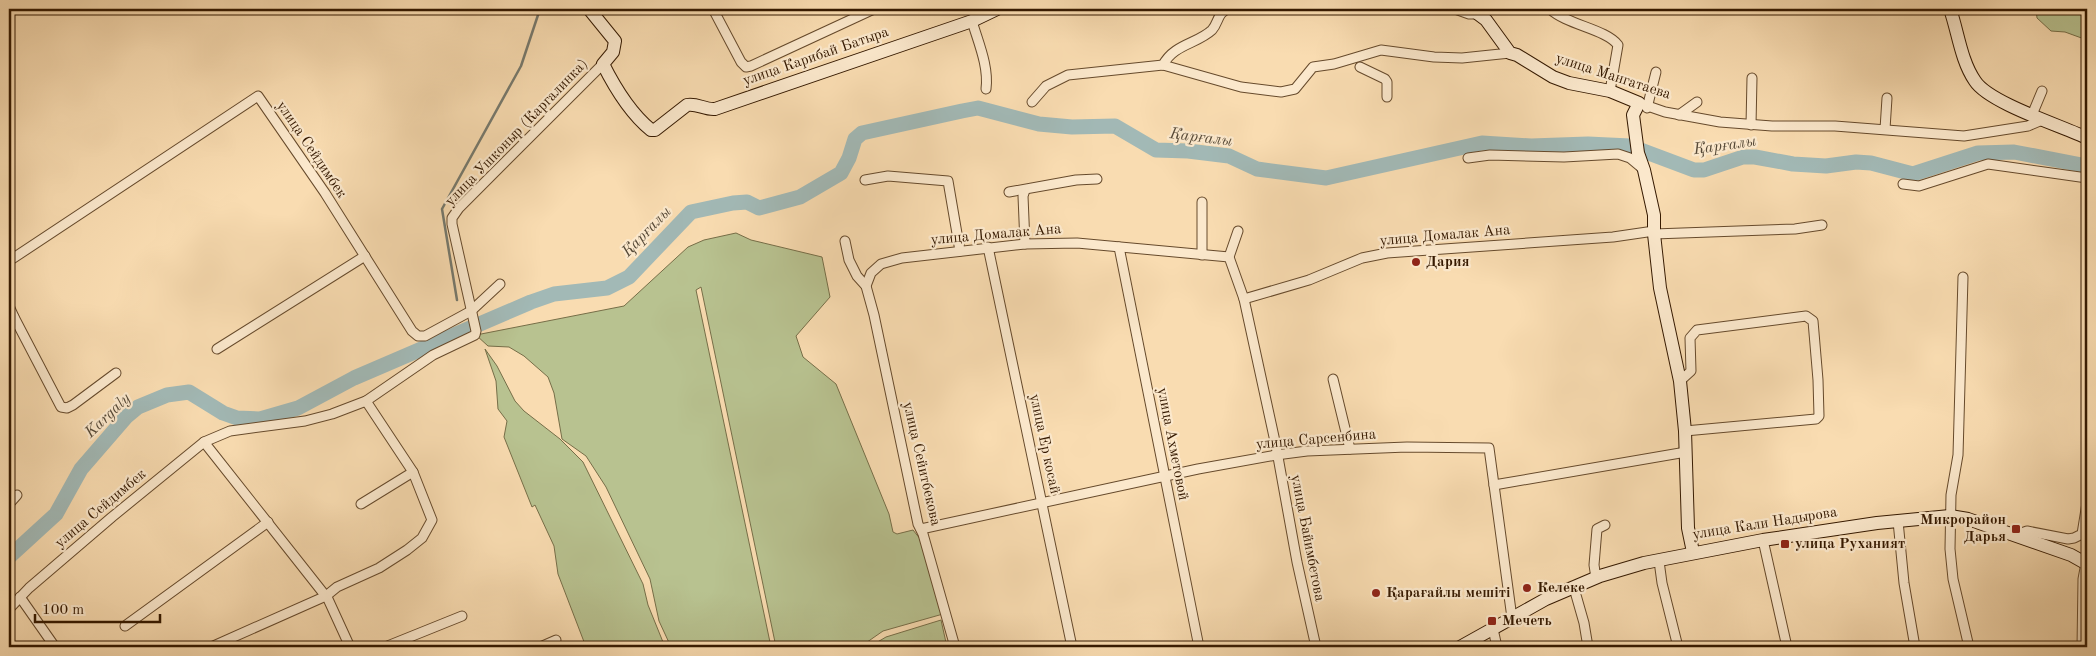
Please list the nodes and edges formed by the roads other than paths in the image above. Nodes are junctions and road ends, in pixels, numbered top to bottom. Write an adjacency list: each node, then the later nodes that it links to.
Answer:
1 (589, 9): 14 (street)
2 (713, 9): 3 (street)
3 (874, 9)
4 (997, 9): 11 (street, улица Карибай Батыра)
5 (1228, 9): 10 (street)
6 (1455, 9): 9 (street)
7 (1550, 9): 19 (street)
8 (1950, 9): 27 (street)
9 (1480, 11): 12 (street)
10 (1218, 12): 15 (street)
11 (972, 21): 14 (street, улица Карибай Батыра); 18 (street)
12 (1510, 53): 13 (street); 19 (street, улица Мангатаева)
13 (1360, 56): 15 (street); 21 (street)
14 (603, 64): 57 (street, улица Ушконыр (Каргалинка))
15 (1163, 65): 23 (street)
16 (1656, 72): 25 (street)
17 (1752, 78): 28 (street)
18 (986, 89)
19 (1610, 91): 25 (street, улица Мангатаева)
20 (2042, 91): 27 (street)
21 (1388, 97)
22 (1887, 98): 29 (street)
23 (1032, 102)
24 (1697, 102): 26 (street)
25 (1643, 105): 26 (street, улица Мангатаева); 32 (street)
26 (1679, 115): 28 (street, улица Мангатаева)
27 (2037, 117): 29 (street, улица Мангатаева); 30 (street)
28 (1751, 125): 29 (street, улица Мангатаева)
29 (1886, 129)
30 (2087, 138)
31 (1468, 158): 32 (street)
32 (1644, 170): 42 (street)
33 (2087, 178): 36 (street)
34 (1097, 179): 37 (street)
35 (865, 180): 47 (street)
36 (1903, 184)
37 (1025, 190): 38 (street); 44 (street)
38 (1008, 192)
39 (1202, 202): 48 (street)
40 (1822, 225): 42 (street, улица Домалак Ана)
41 (1238, 231): 50 (street)
42 (1654, 232): 55 (street, улица Домалак Ана); 63 (street)
43 (845, 241): 54 (street)
44 (1026, 244): 45 (street, улица Домалак Ана); 46 (street, улица Домалак Ана)
45 (1119, 247): 48 (street, улица Домалак Ана); 71 (street, улица Ахметовой)
46 (988, 248): 47 (street, улица Домалак Ана); 74 (street, улица Ер косай)
47 (960, 251): 54 (street, улица Домалак Ана)
48 (1202, 255): 50 (street, улица Домалак Ана)
49 (365, 256): 51 (street, улица Сейдимбек); 57 (street, улица Сейдимбек); 60 (street)
50 (1229, 257): 55 (street, улица Байимбетова)
51 (9, 261)
52 (1963, 277): 78 (street)
53 (500, 284): 57 (street, улица Сейдимбек)
54 (866, 286): 82 (street, улица Сейитбекова)
55 (1244, 298): 69 (street, улица Байимбетова)
56 (9, 306): 58 (street)
57 (471, 311): 59 (street, улица Ушконыр (Каргалинка))
58 (11, 320): 61 (street)
59 (474, 327): 64 (street, улица Сейдимбек)
60 (217, 349)
61 (116, 373)
62 (1333, 379): 67 (street)
63 (1680, 381): 65 (street); 65 (street)
64 (366, 401): 66 (street, улица Сейдимбек); 70 (street)
65 (1685, 431): 68 (street)
66 (204, 442): 80 (street); 91 (street, улица Сейдимбек)
67 (1350, 449): 69 (street, улица Сарсенбина); 72 (street, улица Сарсенбина)
68 (1686, 452): 72 (street); 85 (street)
69 (1276, 454): 71 (street, улица Сарсенбина); 106 (street, улица Байимбетова)
70 (413, 472): 77 (street); 90 (street)
71 (1164, 476): 74 (street, улица Сарсенбина); 105 (street, улица Ахметовой)
72 (1494, 485): 94 (street, улица Сарсенбина)
73 (17, 494): 76 (street)
74 (1042, 502): 82 (street, улица Сарсенбина); 104 (street, улица Ер косай)
75 (2087, 503): 83 (street)
76 (9, 504)
77 (361, 504)
78 (1950, 516): 79 (street, улица Кали Надырова); 83 (street, улица Кали Надырова); 113 (street)
79 (1898, 521): 84 (street, улица Кали Надырова); 112 (street)
80 (268, 522): 90 (street); 95 (street)
81 (1605, 525): 88 (street)
82 (921, 529): 103 (street, улица Сейитбекова)
83 (2016, 535): 87 (street, улица Кали Надырова)
84 (1763, 540): 85 (street, улица Кали Надырова); 111 (street)
85 (1693, 552): 86 (street, улица Кали Надырова)
86 (1659, 561): 88 (street, улица Кали Надырова); 110 (street)
87 (2086, 563): 114 (street)
88 (1596, 578): 89 (street, улица Кали Надырова)
89 (1574, 588): 94 (street, улица Кали Надырова); 109 (street)
90 (326, 596): 99 (street); 100 (street)
91 (20, 597): 92 (street, улица Сейдимбек); 98 (street)
92 (9, 609)
93 (462, 616): 101 (street)
94 (1512, 618): 96 (street, улица Кали Надырова)
95 (125, 626)
96 (1493, 629): 107 (street, улица Кали Надырова); 108 (street)
97 (556, 640): 102 (street)
98 (55, 647)
99 (211, 647)
100 (350, 647)
101 (385, 647)
102 (540, 647)
103 (955, 647)
104 (1072, 647)
105 (1199, 647)
106 (1316, 647)
107 (1460, 647)
108 (1497, 647)
109 (1588, 647)
110 (1678, 647)
111 (1787, 647)
112 (1915, 647)
113 (1969, 647)
114 (2082, 647)

